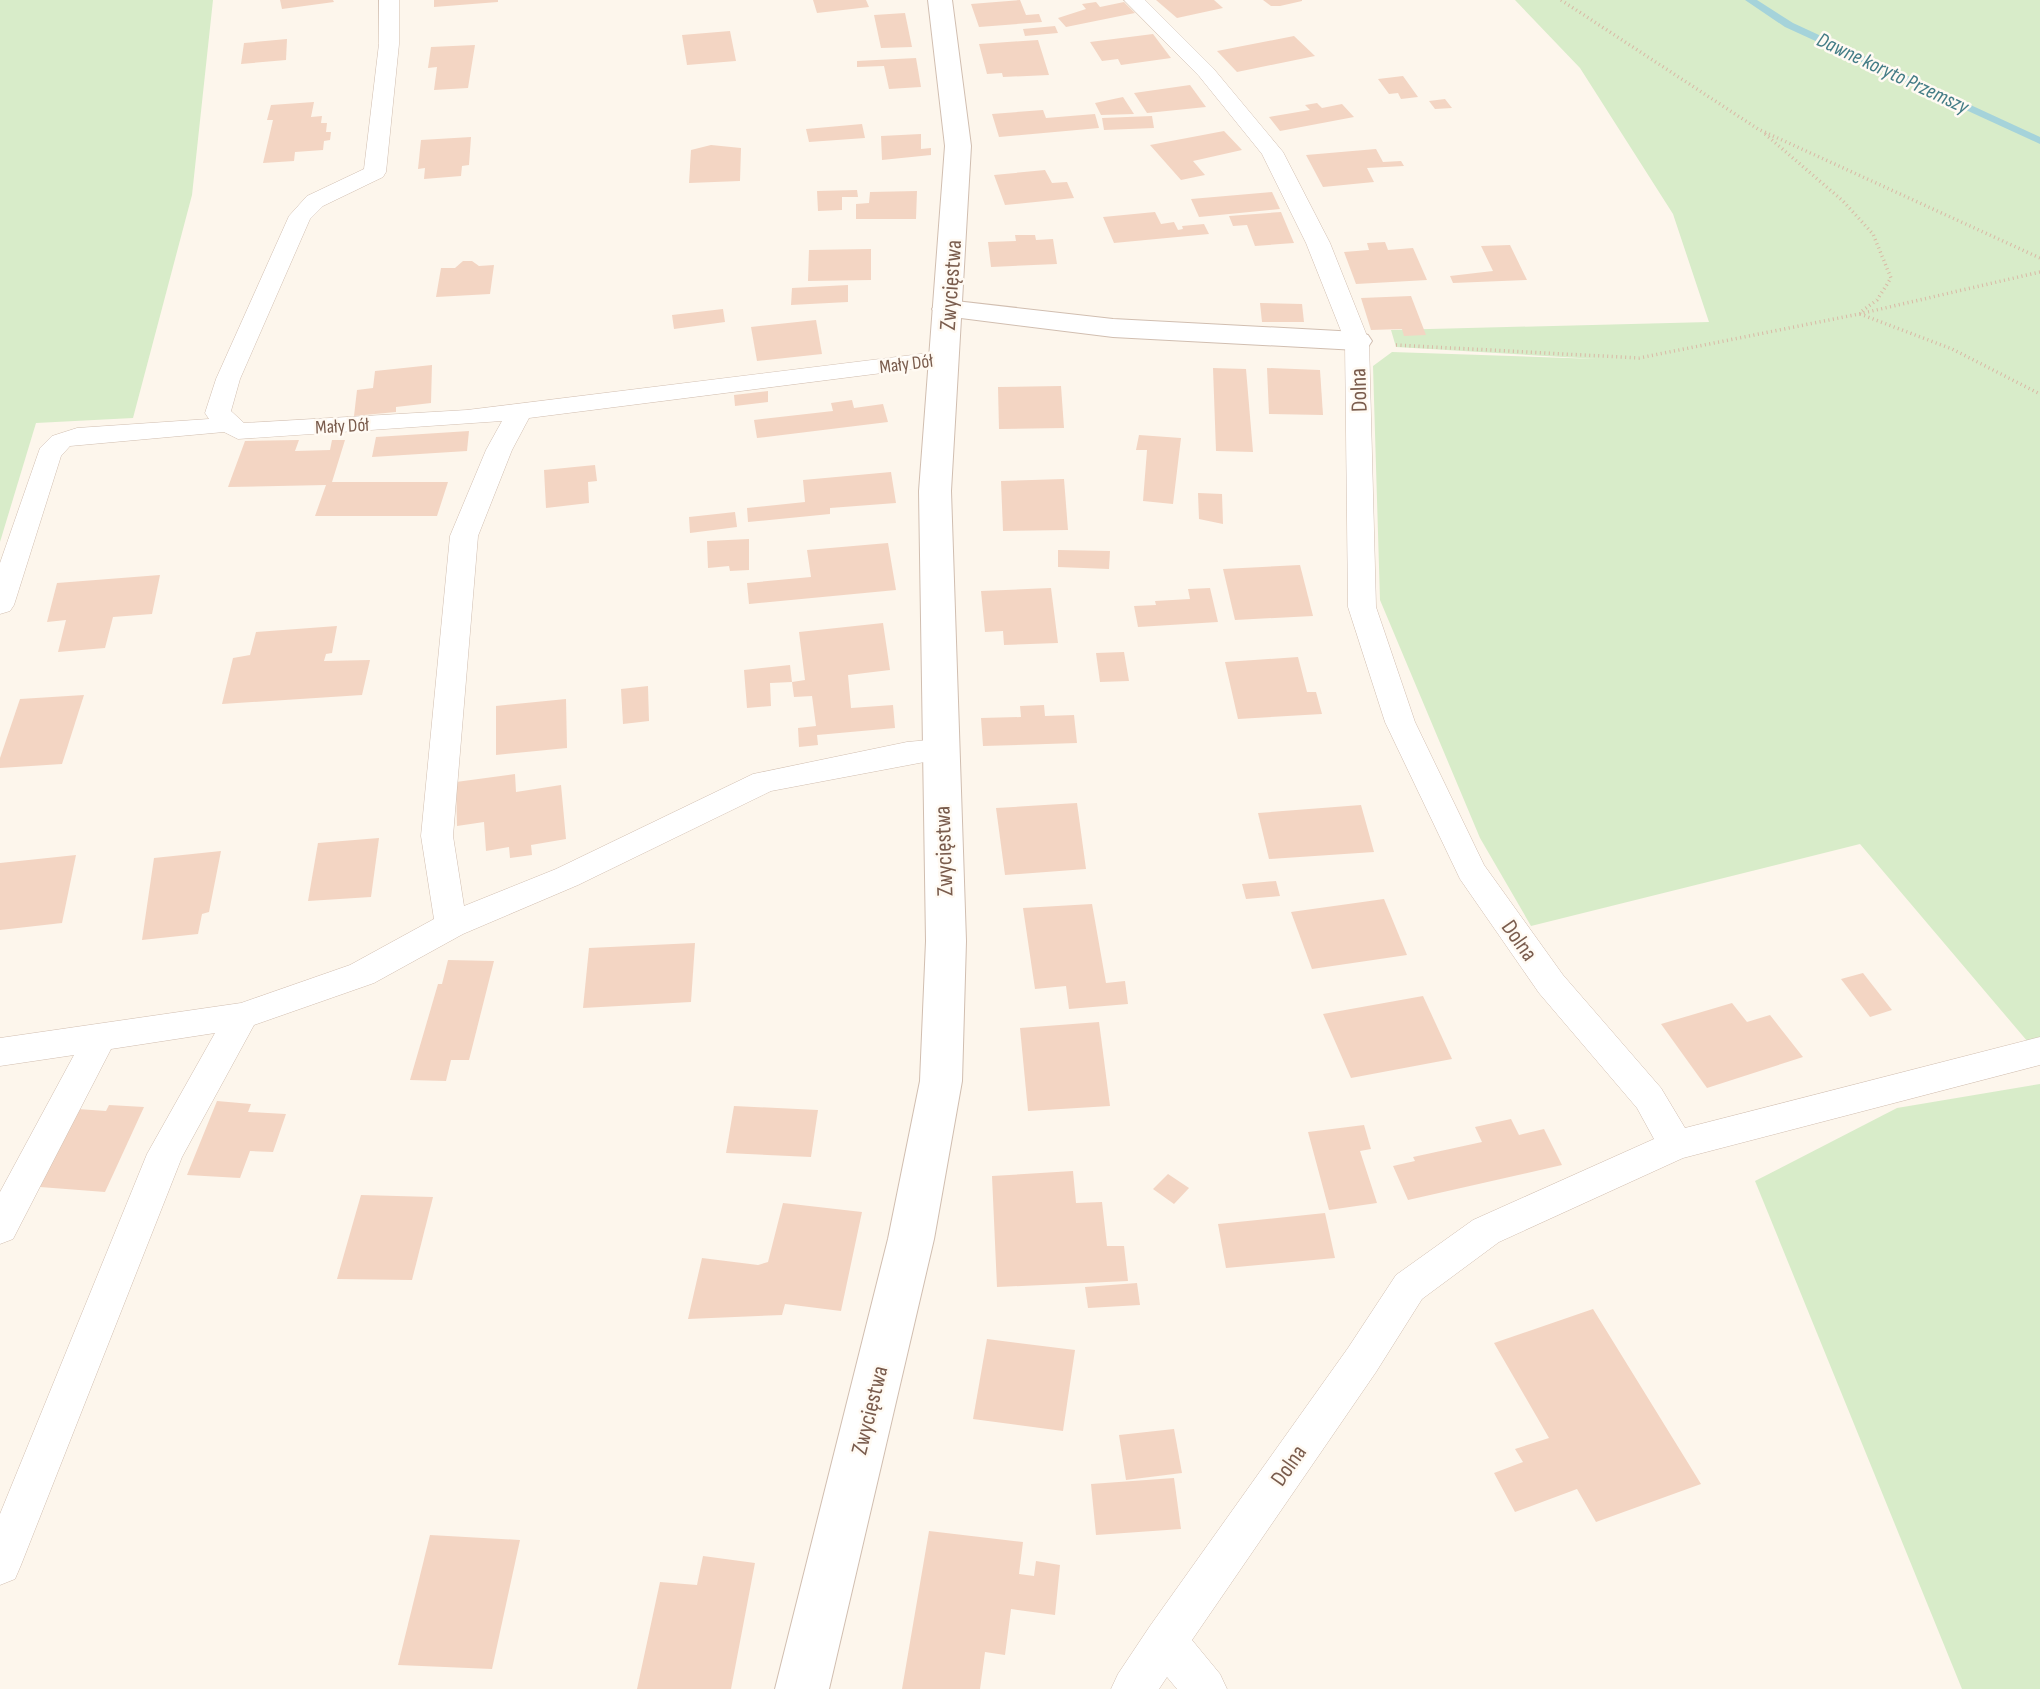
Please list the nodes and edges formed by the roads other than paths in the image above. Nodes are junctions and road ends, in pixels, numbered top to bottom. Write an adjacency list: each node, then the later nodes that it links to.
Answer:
1 (389, 0): 8 (lane)
2 (940, 0): 4 (street, Zwycięstwa)
3 (1134, 0): 5 (lane, Dolna)
4 (947, 309): 5 (street); 6 (street, Zwycięstwa)
5 (1357, 341): 16 (lane, Dolna)
6 (945, 358): 7 (lane, Mały Dół); 10 (street, Zwycięstwa)
7 (520, 411): 8 (lane, Mały Dół); 11 (lane)
8 (229, 424): 9 (lane, Mały Dół)
9 (0, 605)
10 (940, 750): 11 (lane); 20 (street, Zwycięstwa)
11 (451, 925): 12 (lane)
12 (242, 1016): 13 (lane); 18 (lane)
13 (100, 1038): 15 (lane); 17 (lane)
14 (2040, 1051): 16 (lane)
15 (0, 1052)
16 (1676, 1145): 19 (lane, Dolna)
17 (0, 1228)
18 (0, 1565)
19 (1166, 1641): 21 (lane, Dolna); 22 (lane)
20 (802, 1689)
21 (1133, 1689)
22 (1205, 1689)

